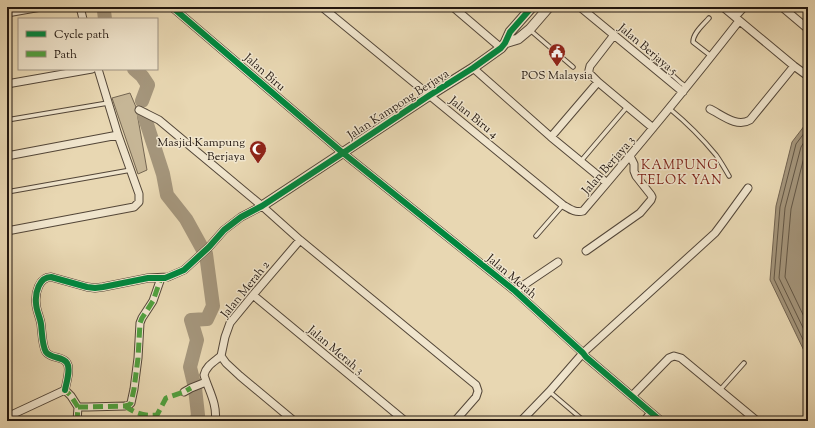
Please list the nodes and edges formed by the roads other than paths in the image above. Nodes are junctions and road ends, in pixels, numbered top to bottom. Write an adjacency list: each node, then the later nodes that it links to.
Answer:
1 (41, 7): 12 (street)
2 (80, 7): 13 (street)
3 (172, 7): 41 (street, Jalan Biru)
4 (322, 7): 31 (street, Jalan Biru 4)
5 (453, 7): 19 (street)
6 (532, 7): 19 (street, Jalan Kampong Berjaya)
7 (549, 7): 16 (street, Jalan Kampong Berjaya)
8 (580, 7): 18 (street, Jalan Berjaya 5)
9 (723, 7): 15 (street)
10 (744, 7): 15 (street, Jalan Berjaya 3)
11 (782, 7): 17 (street)
12 (7, 13)
13 (83, 18)
14 (709, 18): 20 (lane)
15 (737, 19): 20 (street, Jalan Berjaya 3); 22 (street)
16 (530, 29): 19 (street, Jalan Kampong Berjaya); 23 (lane)
17 (808, 29)
18 (614, 36): 28 (street); 30 (street, Jalan Berjaya 5)
19 (503, 46): 24 (street, Jalan Kampong Berjaya)
20 (712, 56): 30 (street, Jalan Berjaya 3)
21 (657, 61): 30 (lane)
22 (794, 66): 27 (street); 35 (street)
23 (574, 67)
24 (473, 68): 31 (street, Jalan Kampong Berjaya); 40 (street)
25 (86, 70): 29 (street)
26 (98, 70): 32 (street)
27 (808, 76)
28 (598, 82): 33 (street); 40 (street)
29 (7, 84)
30 (685, 90): 34 (street, Jalan Berjaya 3)
31 (430, 95): 41 (street, Jalan Kampong Berjaya); 50 (street, Jalan Biru 4)
32 (108, 103): 37 (lane); 39 (street)
33 (626, 107): 38 (street); 44 (lane)
34 (670, 109): 38 (street, Jalan Berjaya 3); 46 (lane)
35 (710, 109)
36 (139, 110): 51 (street)
37 (7, 120)
38 (653, 128): 43 (street, Jalan Berjaya 3)
39 (118, 135): 42 (street); 45 (street)
40 (551, 137): 44 (street)
41 (343, 153): 51 (street, Jalan Kampong Berjaya); 59 (street, Jalan Merah)
42 (7, 156)
43 (630, 156): 47 (street, Jalan Berjaya 3); 56 (street)
44 (580, 162): 47 (street)
45 (131, 170): 49 (lane); 53 (street)
46 (729, 176)
47 (607, 183): 52 (street, Jalan Berjaya 3)
48 (748, 188): 61 (street)
49 (7, 192)
50 (563, 205): 52 (street, Jalan Biru 4); 54 (lane)
51 (262, 206): 55 (street); 58 (street)
52 (576, 211)
53 (7, 231)
54 (536, 236)
55 (300, 240): 60 (street, Jalan Merah 2); 77 (street)
56 (586, 250)
57 (558, 262): 59 (street)
58 (161, 278): 65 (street); 70 (street)
59 (515, 291): 61 (street, Jalan Merah)
60 (253, 295): 62 (street, Jalan Merah 2); 76 (street, Jalan Merah 3)
61 (583, 352): 68 (street); 69 (street, Jalan Merah)
62 (221, 356): 64 (street); 75 (street)
63 (744, 363): 67 (lane)
64 (203, 384): 66 (street); 74 (street)
65 (65, 390): 70 (street); 72 (street)
66 (187, 390)
67 (720, 390): 69 (street); 82 (street)
68 (549, 392): 78 (street); 79 (lane)
69 (632, 396): 71 (street, Jalan Merah)
70 (78, 407): 73 (street)
71 (650, 411): 80 (lane); 81 (street, Jalan Merah)
72 (7, 417)
73 (77, 421)
74 (215, 421)
75 (294, 421)
76 (405, 421)
77 (455, 421)
78 (522, 421)
79 (584, 421)
80 (642, 421)
81 (661, 421)
82 (757, 421)

